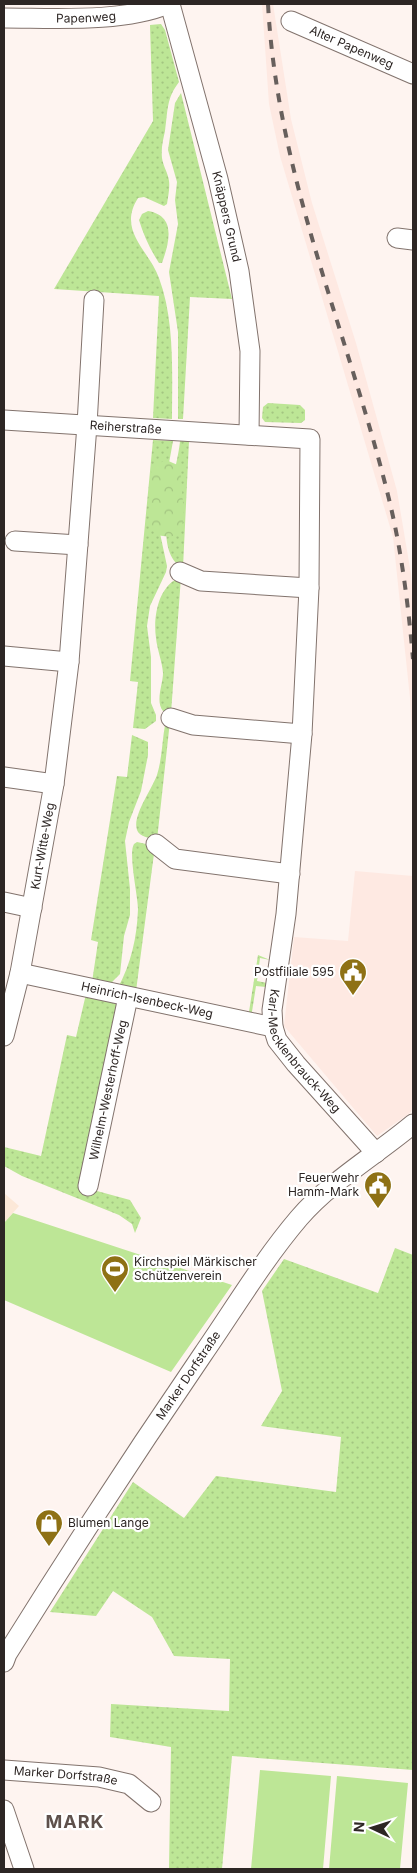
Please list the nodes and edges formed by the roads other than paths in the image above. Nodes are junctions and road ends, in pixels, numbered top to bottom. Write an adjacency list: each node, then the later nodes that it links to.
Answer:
1 (169, 4): 2 (street, Papenweg); 8 (street, Knäppers Grund)
2 (4, 18)
3 (291, 21): 4 (street, Alter Papenweg)
4 (413, 74)
5 (94, 300): 7 (street, Kurt-Witte-Weg)
6 (4, 420): 7 (street, Reiherstraße)
7 (87, 425): 8 (street, Reiherstraße); 10 (street, Kurt-Witte-Weg)
8 (249, 435): 12 (street, Karl-Mecklenbrauck-Weg)
9 (15, 540): 10 (street)
10 (78, 545): 14 (street, Kurt-Witte-Weg)
11 (180, 572): 12 (street)
12 (309, 588): 16 (street, Karl-Mecklenbrauck-Weg)
13 (4, 656): 14 (street)
14 (69, 662): 18 (street, Kurt-Witte-Weg)
15 (171, 718): 16 (street)
16 (302, 734): 20 (street, Karl-Mecklenbrauck-Weg)
17 (4, 777): 18 (street)
18 (54, 784): 22 (street, Kurt-Witte-Weg)
19 (156, 844): 20 (street)
20 (290, 874): 26 (street, Karl-Mecklenbrauck-Weg)
21 (4, 902): 22 (street)
22 (32, 908): 23 (street, Kurt-Witte-Weg)
23 (20, 973): 24 (street, Heinrich-Isenbeck-Weg); 25 (street, Kurt-Witte-Weg)
24 (128, 997): 26 (street, Heinrich-Isenbeck-Weg); 29 (street, Wilhelm-Westerhoff-Weg)
25 (5, 1026)
26 (273, 1028): 28 (street, Karl-Mecklenbrauck-Weg)
27 (413, 1124): 28 (street, Marker Dorfstraße)
28 (376, 1154): 30 (street, Marker Dorfstraße)
29 (88, 1186)
30 (4, 1662)
31 (4, 1770): 32 (street, Marker Dorfstraße)
32 (151, 1802)
33 (4, 1810): 34 (street)
34 (24, 1869)

